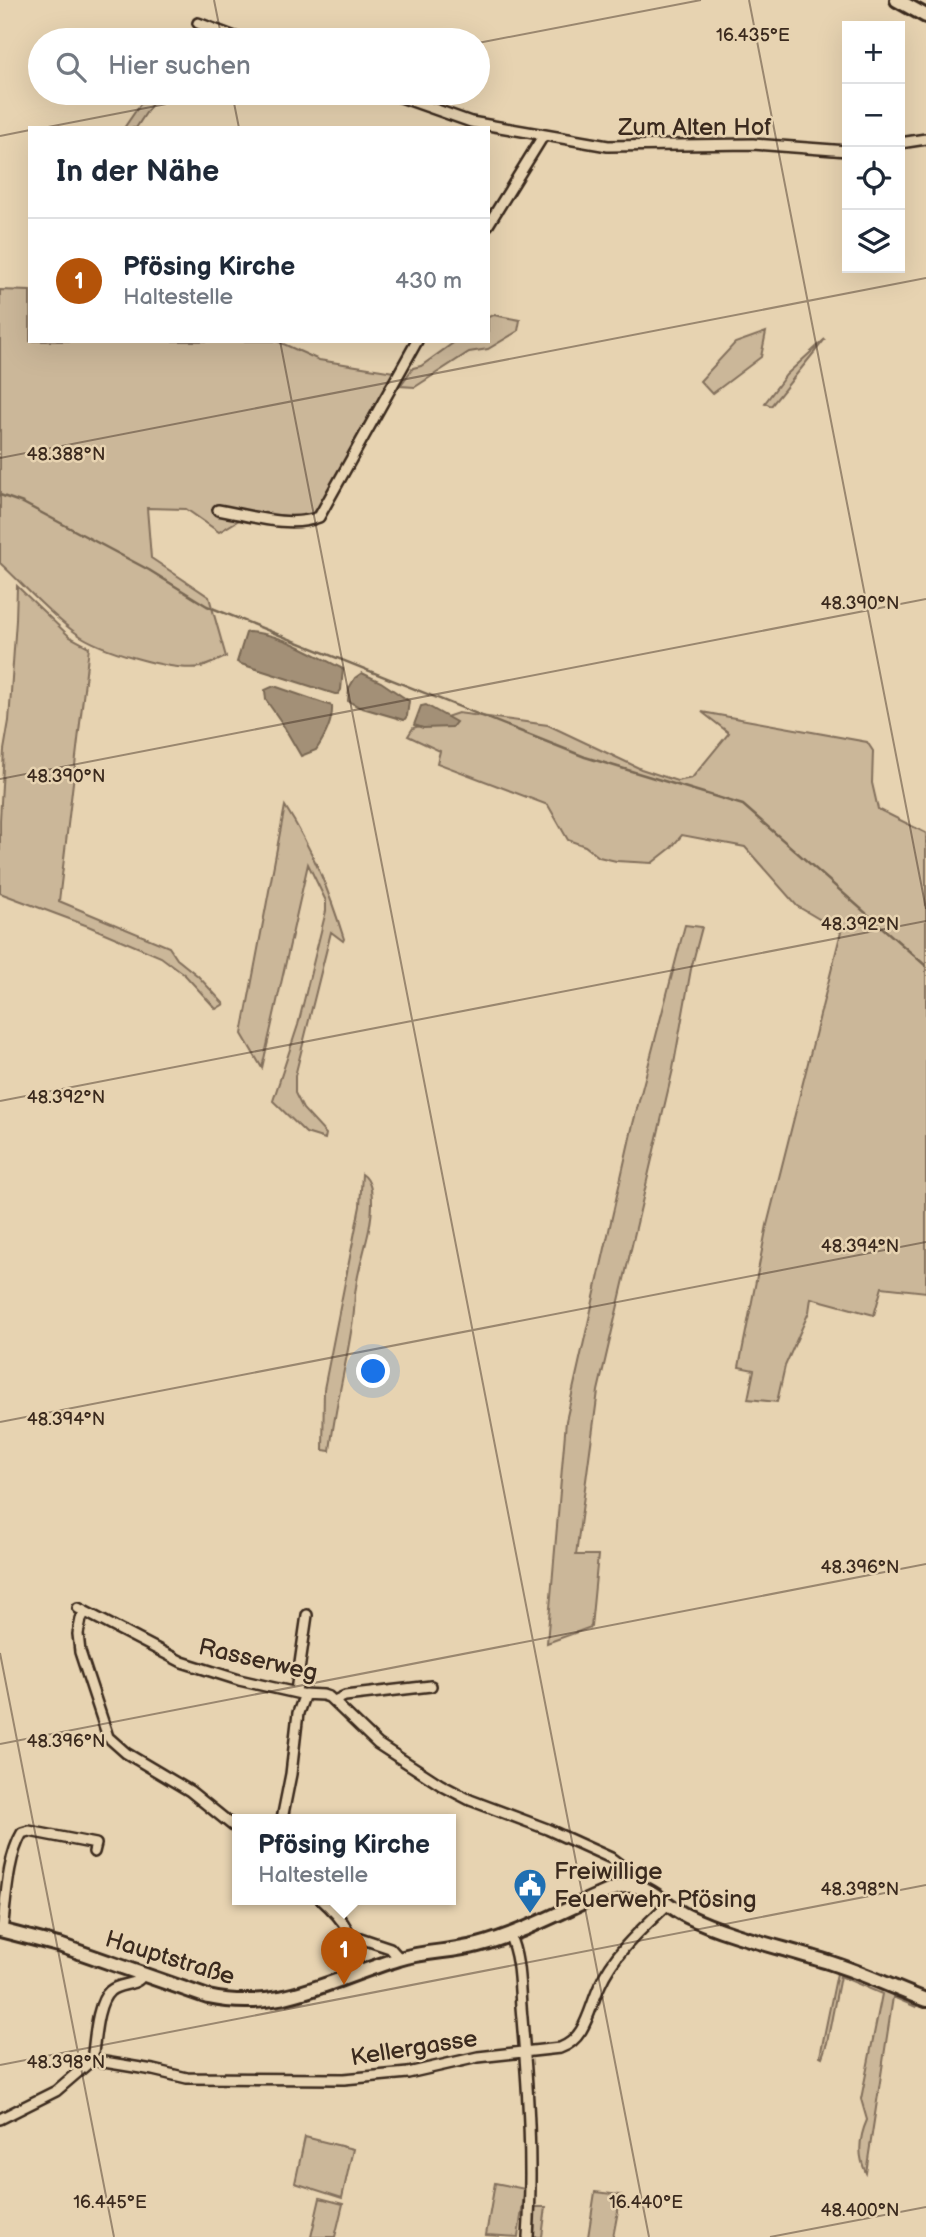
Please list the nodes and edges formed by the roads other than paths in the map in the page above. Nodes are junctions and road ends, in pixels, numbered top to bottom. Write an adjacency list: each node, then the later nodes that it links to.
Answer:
1 (897, 0): 2 (street)
2 (926, 16)
3 (198, 23): 4 (street)
4 (211, 28)
5 (423, 105): 6 (street, Zum Alten Hof)
6 (543, 136): 9 (street, Zum Alten Hof); 10 (street)
7 (926, 139): 8 (street)
8 (905, 142)
9 (842, 151)
10 (490, 222)
11 (416, 343): 12 (street)
12 (218, 510)
13 (307, 1615): 15 (street)
14 (431, 1686): 16 (street)
15 (300, 1693): 16 (street, Rasserweg); 17 (street); 18 (street, Rasserweg)
16 (334, 1701): 22 (street, Rasserweg)
17 (283, 1814)
18 (232, 1825)
19 (94, 1852): 21 (street)
20 (0, 1864): 21 (street)
21 (12, 1865): 25 (street)
22 (633, 1884): 24 (street); 26 (street, Hauptstraße)
23 (327, 1905): 27 (street)
24 (667, 1905): 31 (street); 32 (street, Kellergasse)
25 (1, 1930): 30 (street, Hauptstraße)
26 (509, 1934): 28 (street, Hauptstraße); 32 (street)
27 (351, 1935): 28 (street); 29 (street)
28 (400, 1959): 29 (street, Hauptstraße)
29 (359, 1973): 30 (street, Hauptstraße)
30 (143, 1974): 33 (street)
31 (926, 2000)
32 (525, 2051): 33 (street, Kellergasse); 35 (street)
33 (92, 2060): 34 (street)
34 (0, 2119)
35 (528, 2237)

